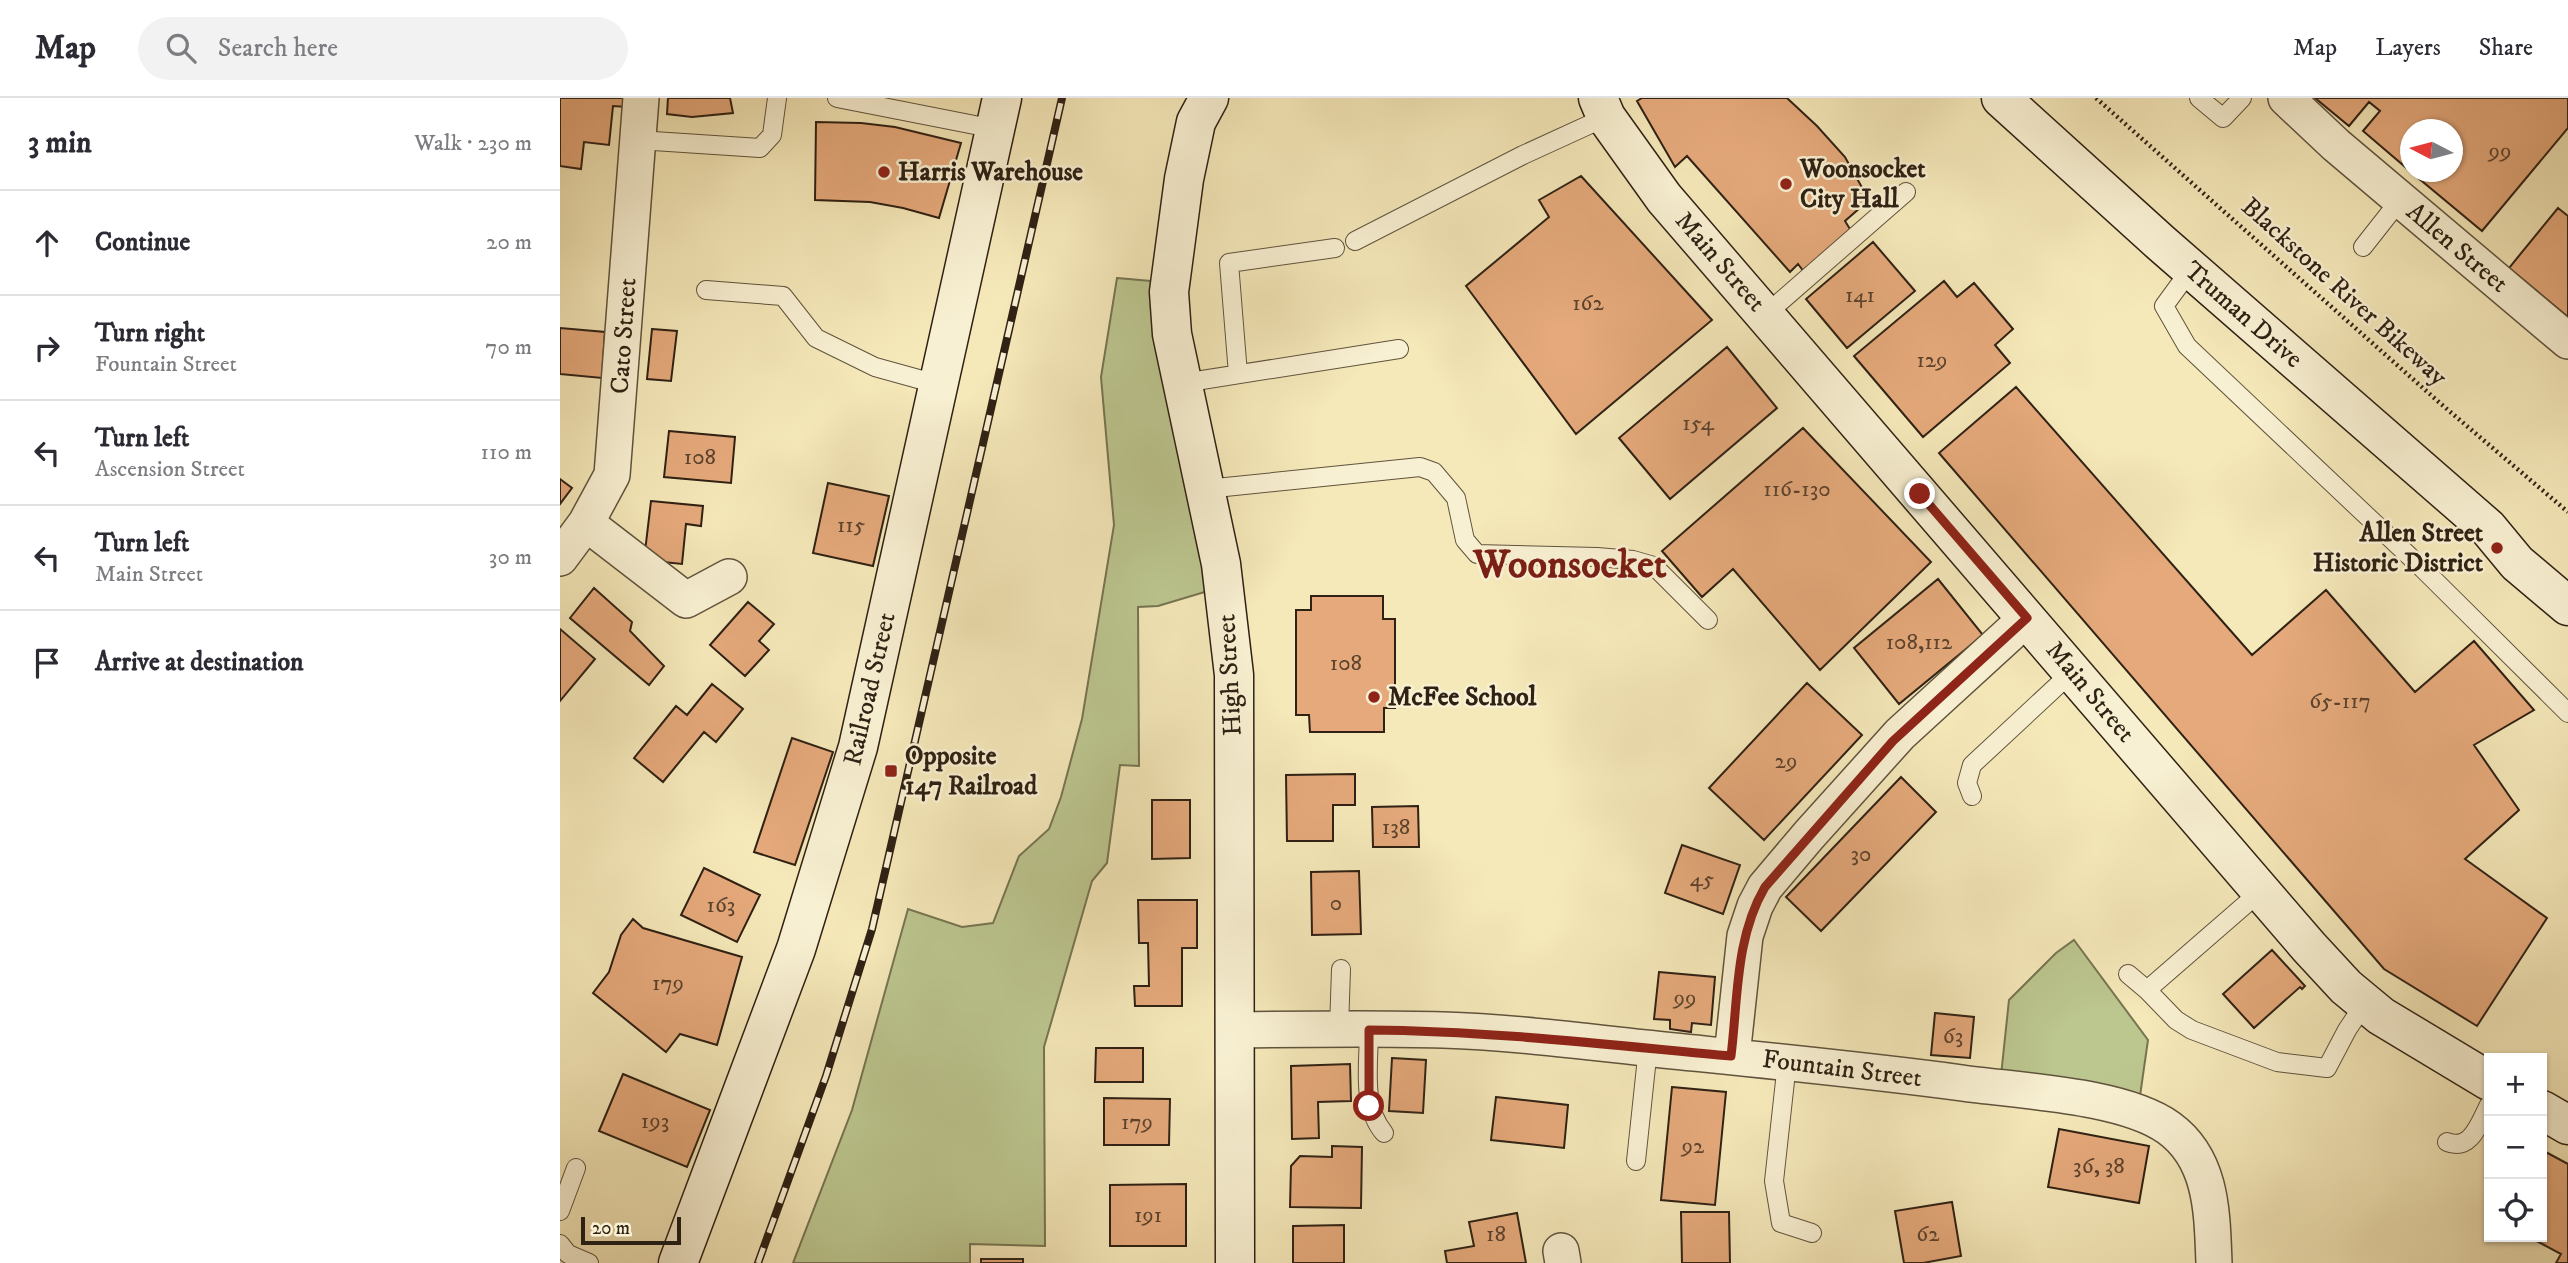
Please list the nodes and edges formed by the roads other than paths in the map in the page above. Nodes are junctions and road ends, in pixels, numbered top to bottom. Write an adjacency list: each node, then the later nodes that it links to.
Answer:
1 (641, 98): 11 (street, Cato Street)
2 (777, 98): 11 (lane)
3 (837, 98): 10 (lane)
4 (1209, 98): 23 (main road, High Street)
5 (2001, 98): 17 (main road, Truman Drive)
6 (2199, 98): 7 (lane)
7 (2242, 98)
8 (2286, 98): 13 (street, Allen Street)
9 (1602, 108): 14 (lane); 19 (main road, Main Street)
10 (999, 114): 24 (main road, Railroad Street)
11 (638, 140): 26 (street, Cato Street)
12 (1906, 192): 19 (lane)
13 (2400, 200): 15 (lane); 20 (street, Allen Street)
14 (1355, 241)
15 (2363, 247)
16 (1335, 248): 22 (lane)
17 (2191, 269): 27 (main road, Truman Drive); 35 (lane)
18 (706, 290): 24 (lane)
19 (1765, 315): 32 (main road, Main Street)
20 (2568, 341)
21 (1399, 349): 22 (lane)
22 (1238, 374): 23 (lane)
23 (1183, 383): 25 (main road, High Street)
24 (940, 385): 59 (main road, Railroad Street)
25 (1206, 489): 33 (lane); 43 (main road, High Street)
26 (586, 523): 28 (street, Cato Street); 29 (street)
27 (2488, 528): 30 (main road, Truman Drive); 31 (main road, Truman Drive)
28 (560, 558)
29 (729, 577)
30 (2568, 579)
31 (2568, 606)
32 (2027, 618): 34 (main road, Main Street); 45 (street)
33 (1707, 620)
34 (2072, 671): 36 (lane); 37 (main road, Main Street)
35 (2568, 713)
36 (1970, 787)
37 (2261, 891): 40 (lane); 41 (main road, Main Street)
38 (1341, 970): 42 (lane)
39 (2129, 974): 40 (lane)
40 (2147, 990): 41 (lane)
41 (2365, 1003): 47 (main road, Main Street)
42 (1354, 1029): 43 (street, Fountain Street); 44 (street, Fountain Street); 51 (lane)
43 (1235, 1030): 60 (main road, High Street)
44 (1647, 1048): 45 (street, Fountain Street); 53 (lane)
45 (1731, 1056): 46 (street, Fountain Street)
46 (1787, 1063): 56 (lane); 61 (street, Fountain Street)
47 (2484, 1078)
48 (2484, 1114): 52 (lane)
49 (2547, 1114): 50 (main road)
50 (2568, 1125)
51 (1384, 1133)
52 (2447, 1142)
53 (1636, 1161)
54 (576, 1168): 55 (lane)
55 (560, 1211)
56 (1812, 1233)
57 (560, 1244): 58 (lane)
58 (589, 1263)
59 (678, 1263)
60 (1236, 1263)
61 (2214, 1263)

